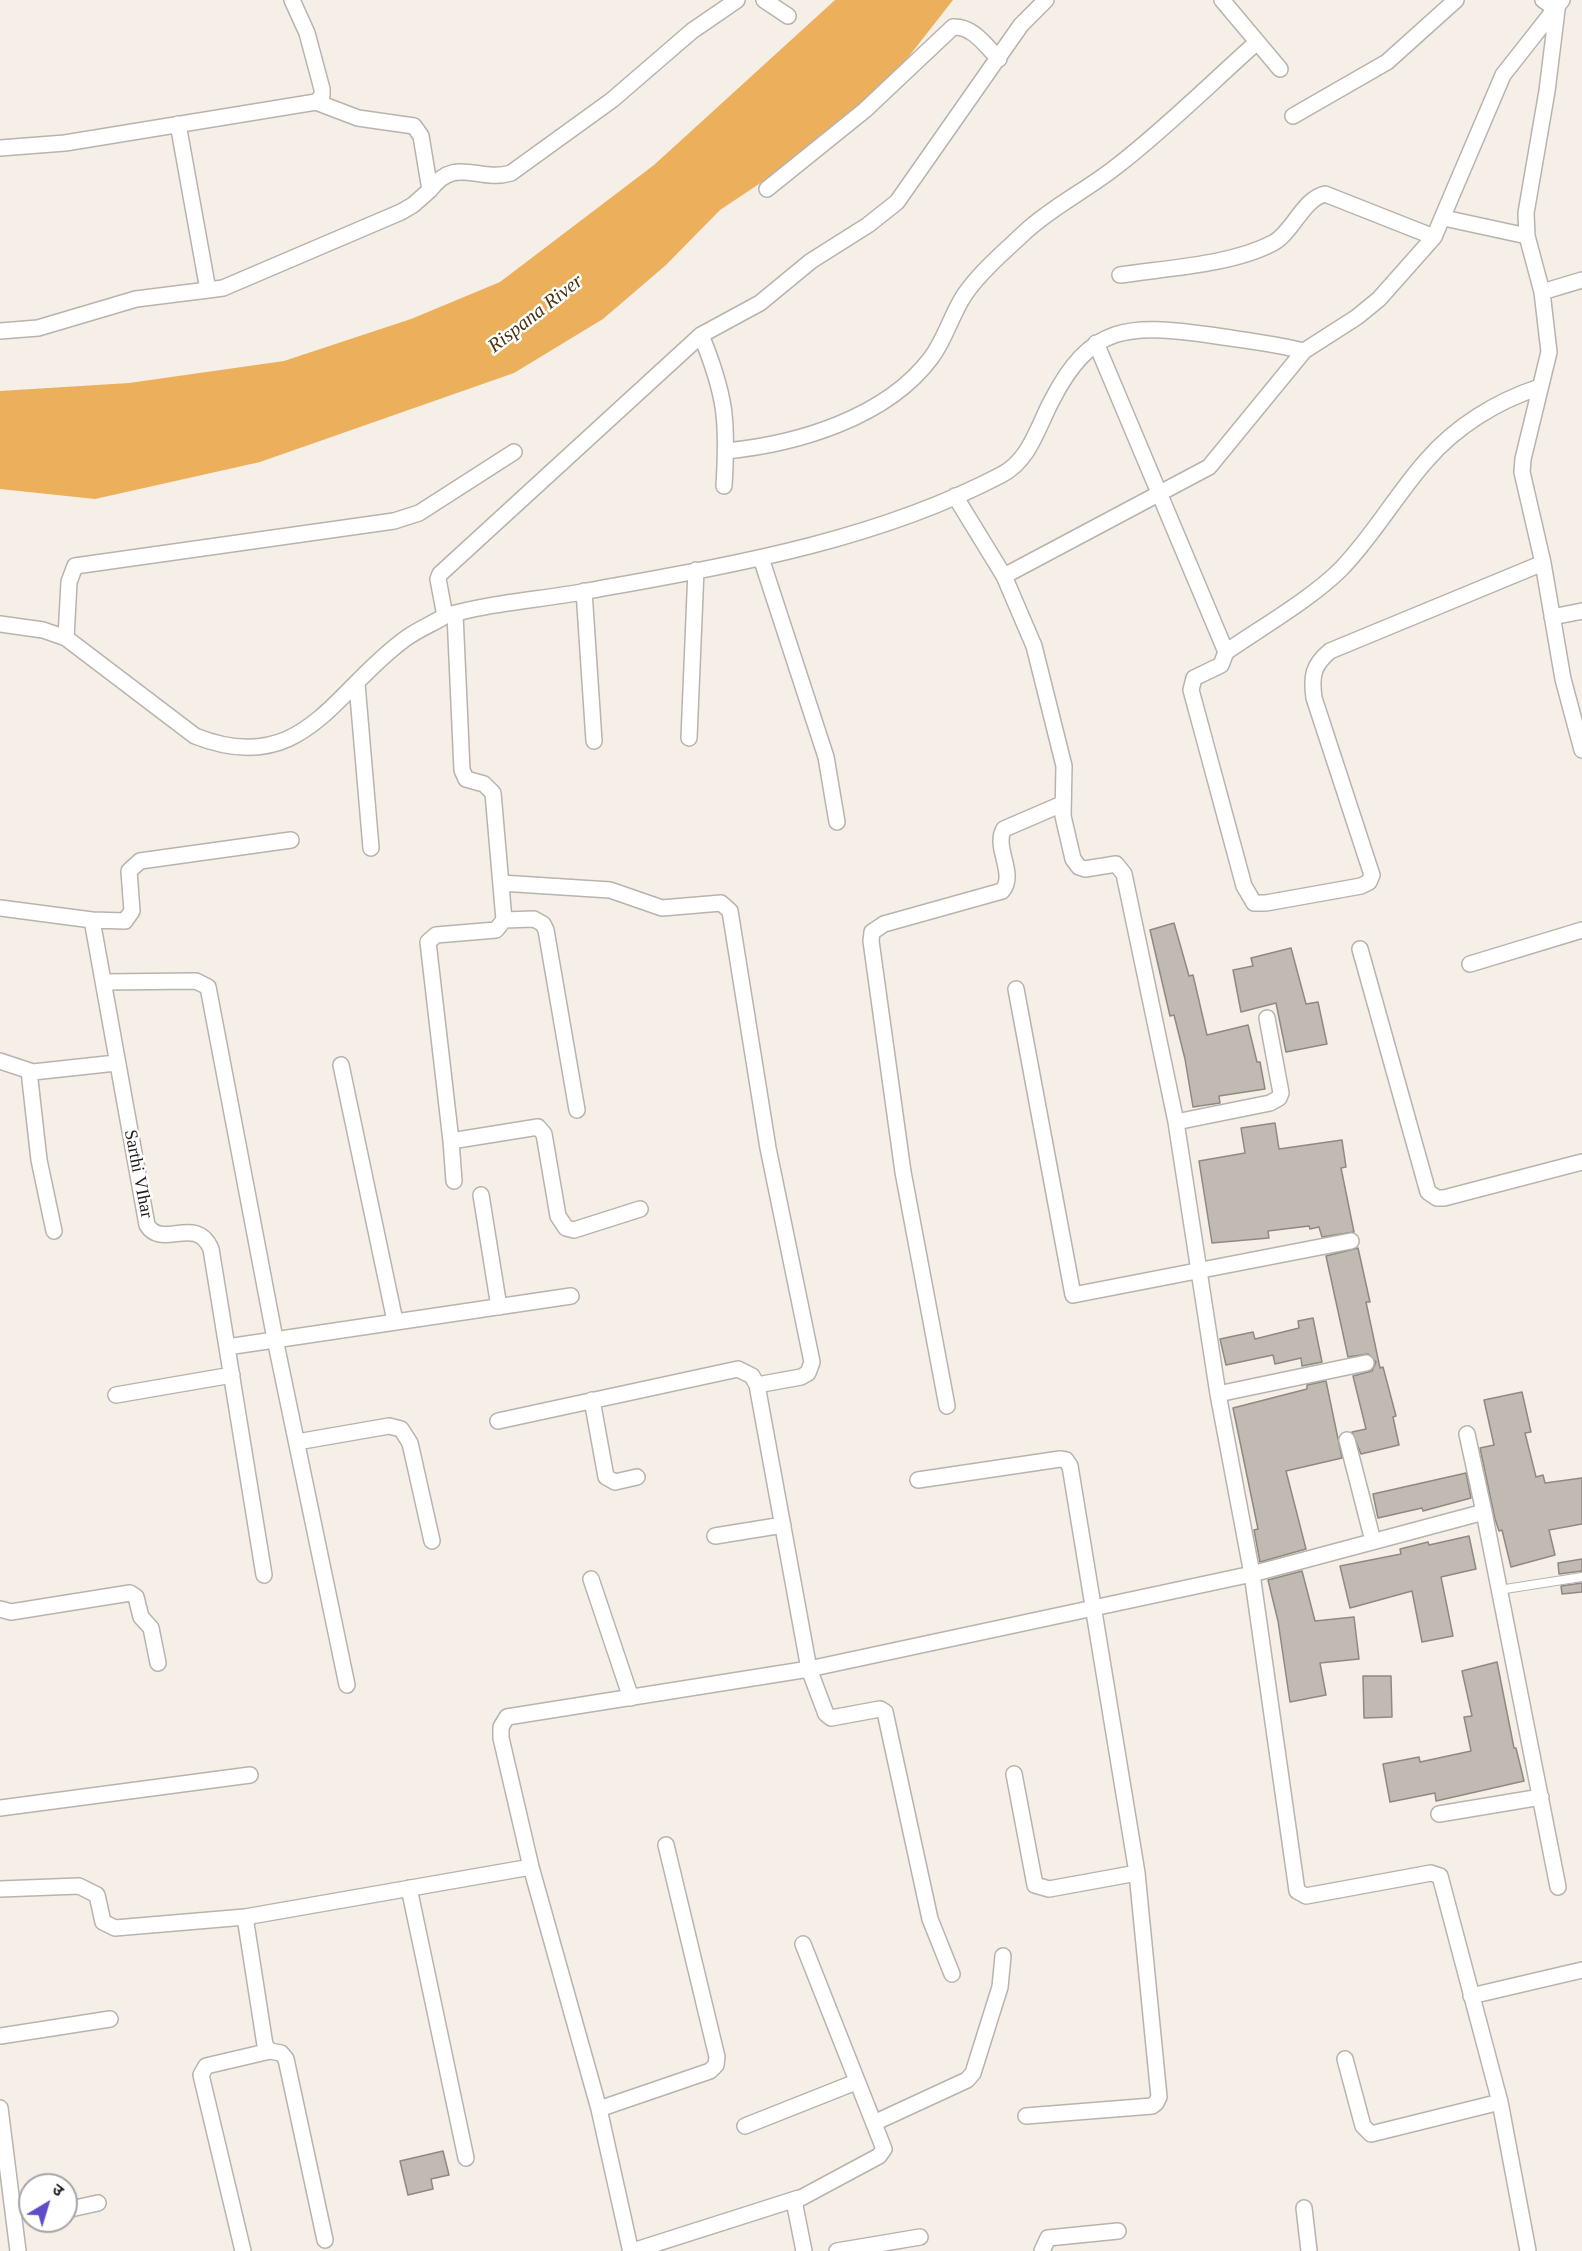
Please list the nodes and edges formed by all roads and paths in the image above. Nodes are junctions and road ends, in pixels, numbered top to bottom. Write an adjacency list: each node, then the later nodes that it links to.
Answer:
1 (292, 0): 13 (street)
2 (737, 0): 18 (street)
3 (764, 0): 9 (street)
4 (1046, 0): 11 (street)
5 (1222, 0): 10 (street)
6 (1456, 0): 14 (street)
7 (1543, 0): 8 (street)
8 (1560, 5): 19 (street); 20 (street)
9 (788, 15)
10 (1256, 44): 12 (street); 31 (street)
11 (999, 59): 17 (street); 27 (street)
12 (1280, 69)
13 (316, 102): 15 (street); 18 (street)
14 (1293, 116)
15 (178, 124): 16 (street); 24 (street)
16 (0, 148)
17 (767, 189)
18 (430, 190): 24 (street)
19 (1444, 218): 20 (street); 21 (street)
20 (1527, 236): 25 (street)
21 (1434, 237): 22 (street); 29 (street)
22 (1120, 275)
23 (1582, 280): 25 (street)
24 (208, 290): 26 (street)
25 (1542, 292): 30 (street)
26 (0, 331)
27 (701, 335): 31 (street); 42 (street)
28 (1096, 343): 29 (street); 34 (street); 35 (street)
29 (1304, 351): 34 (street)
30 (1540, 387): 37 (street); 46 (street)
31 (726, 451): 33 (street)
32 (514, 452): 45 (street)
33 (724, 486)
34 (1161, 492): 39 (street); 46 (street)
35 (955, 496): 36 (street); 39 (street)
36 (761, 558): 38 (street); 52 (street)
37 (1543, 563): 43 (street); 46 (street)
38 (696, 570): 40 (street); 48 (street)
39 (1004, 576): 51 (street)
40 (584, 591): 42 (street); 49 (street)
41 (1582, 611): 43 (street)
42 (450, 615): 47 (street); 55 (street)
43 (1552, 617): 50 (street)
44 (0, 624): 45 (street)
45 (66, 638): 47 (street)
46 (1226, 652)
47 (357, 684): 54 (street)
48 (689, 738)
49 (594, 741)
50 (1582, 750)
51 (1062, 804): 70 (street); 90 (street)
52 (837, 822)
53 (291, 840): 57 (street)
54 (371, 848)
55 (501, 883): 58 (street); 86 (street)
56 (0, 908): 57 (street)
57 (92, 920): 62 (street, Sarthi VIhar)
58 (504, 920): 69 (street); 71 (street)
59 (1582, 930): 61 (street)
60 (1360, 949): 72 (street)
61 (1470, 964)
62 (104, 982): 66 (street, Sarthi VIhar); 82 (street)
63 (1016, 989): 78 (street)
64 (1267, 1018): 70 (street)
65 (0, 1061): 68 (street)
66 (116, 1064): 68 (street); 83 (street, Sarthi VIhar)
67 (341, 1065): 81 (street)
68 (28, 1071): 76 (street)
69 (578, 1110)
70 (1176, 1122): 78 (street)
71 (451, 1141): 73 (street); 75 (street)
72 (1582, 1162)
73 (454, 1181)
74 (481, 1195): 80 (street)
75 (640, 1209)
76 (54, 1231)
77 (1351, 1241): 78 (street)
78 (1200, 1270): 87 (street)
79 (571, 1296): 80 (street)
80 (499, 1307): 81 (street)
81 (395, 1321): 82 (street)
82 (275, 1340): 83 (street); 94 (street)
83 (227, 1347): 85 (street, Sarthi VIhar)
84 (1366, 1363): 87 (street)
85 (232, 1375): 88 (street); 103 (street, Sarthi VIhar)
86 (757, 1385): 89 (street); 98 (street)
87 (1218, 1394): 102 (street)
88 (116, 1395)
89 (592, 1400): 91 (street); 95 (street)
90 (947, 1406)
91 (498, 1421)
92 (1467, 1434): 97 (street)
93 (1347, 1440): 101 (street)
94 (297, 1442): 100 (street); 111 (street)
95 (637, 1477)
96 (918, 1480): 107 (street)
97 (1484, 1512): 101 (street); 106 (street)
98 (783, 1524): 99 (street); 110 (street)
99 (715, 1536)
100 (432, 1541)
101 (1373, 1541): 102 (street)
102 (1252, 1574): 107 (street); 129 (street)
103 (264, 1575)
104 (1582, 1577): 106 (lane)
105 (591, 1579): 112 (street)
106 (1499, 1590): 115 (street)
107 (1093, 1607): 110 (street); 120 (street)
108 (0, 1609): 109 (street)
109 (158, 1663)
110 (809, 1669): 112 (street); 128 (street)
111 (347, 1685)
112 (631, 1698): 119 (street)
113 (1014, 1774): 120 (street)
114 (250, 1775): 116 (street)
115 (1541, 1797): 117 (street); 121 (street)
116 (0, 1808)
117 (1439, 1814)
118 (666, 1845): 137 (street)
119 (531, 1867): 122 (street); 137 (street)
120 (1137, 1873): 138 (street)
121 (1558, 1887)
122 (409, 1888): 124 (street); 141 (street)
123 (0, 1889): 124 (street)
124 (245, 1917): 132 (street)
125 (803, 1944): 134 (street)
126 (1003, 1956): 139 (street)
127 (1582, 1970): 129 (street)
128 (952, 1974)
129 (1471, 1996): 135 (street)
130 (110, 2019): 131 (street)
131 (0, 2036)
132 (270, 2051): 150 (street); 152 (street)
133 (1345, 2059): 135 (street)
134 (856, 2082): 139 (street); 140 (street)
135 (1500, 2102): 157 (street)
136 (0, 2108): 142 (street)
137 (599, 2109): 143 (street)
138 (1026, 2116)
139 (876, 2122): 143 (street)
140 (745, 2126)
141 (466, 2158)
142 (18, 2196)
143 (799, 2198): 153 (street)
144 (98, 2203): 145 (street)
145 (78, 2207)
146 (1304, 2208): 156 (street)
147 (1118, 2231): 155 (street)
148 (21, 2233): 151 (street)
149 (920, 2237): 154 (street)
150 (325, 2240)
151 (18, 2251)
152 (243, 2251)
153 (804, 2251)
154 (837, 2251)
155 (1042, 2251)
156 (1308, 2251)
157 (1528, 2251)

